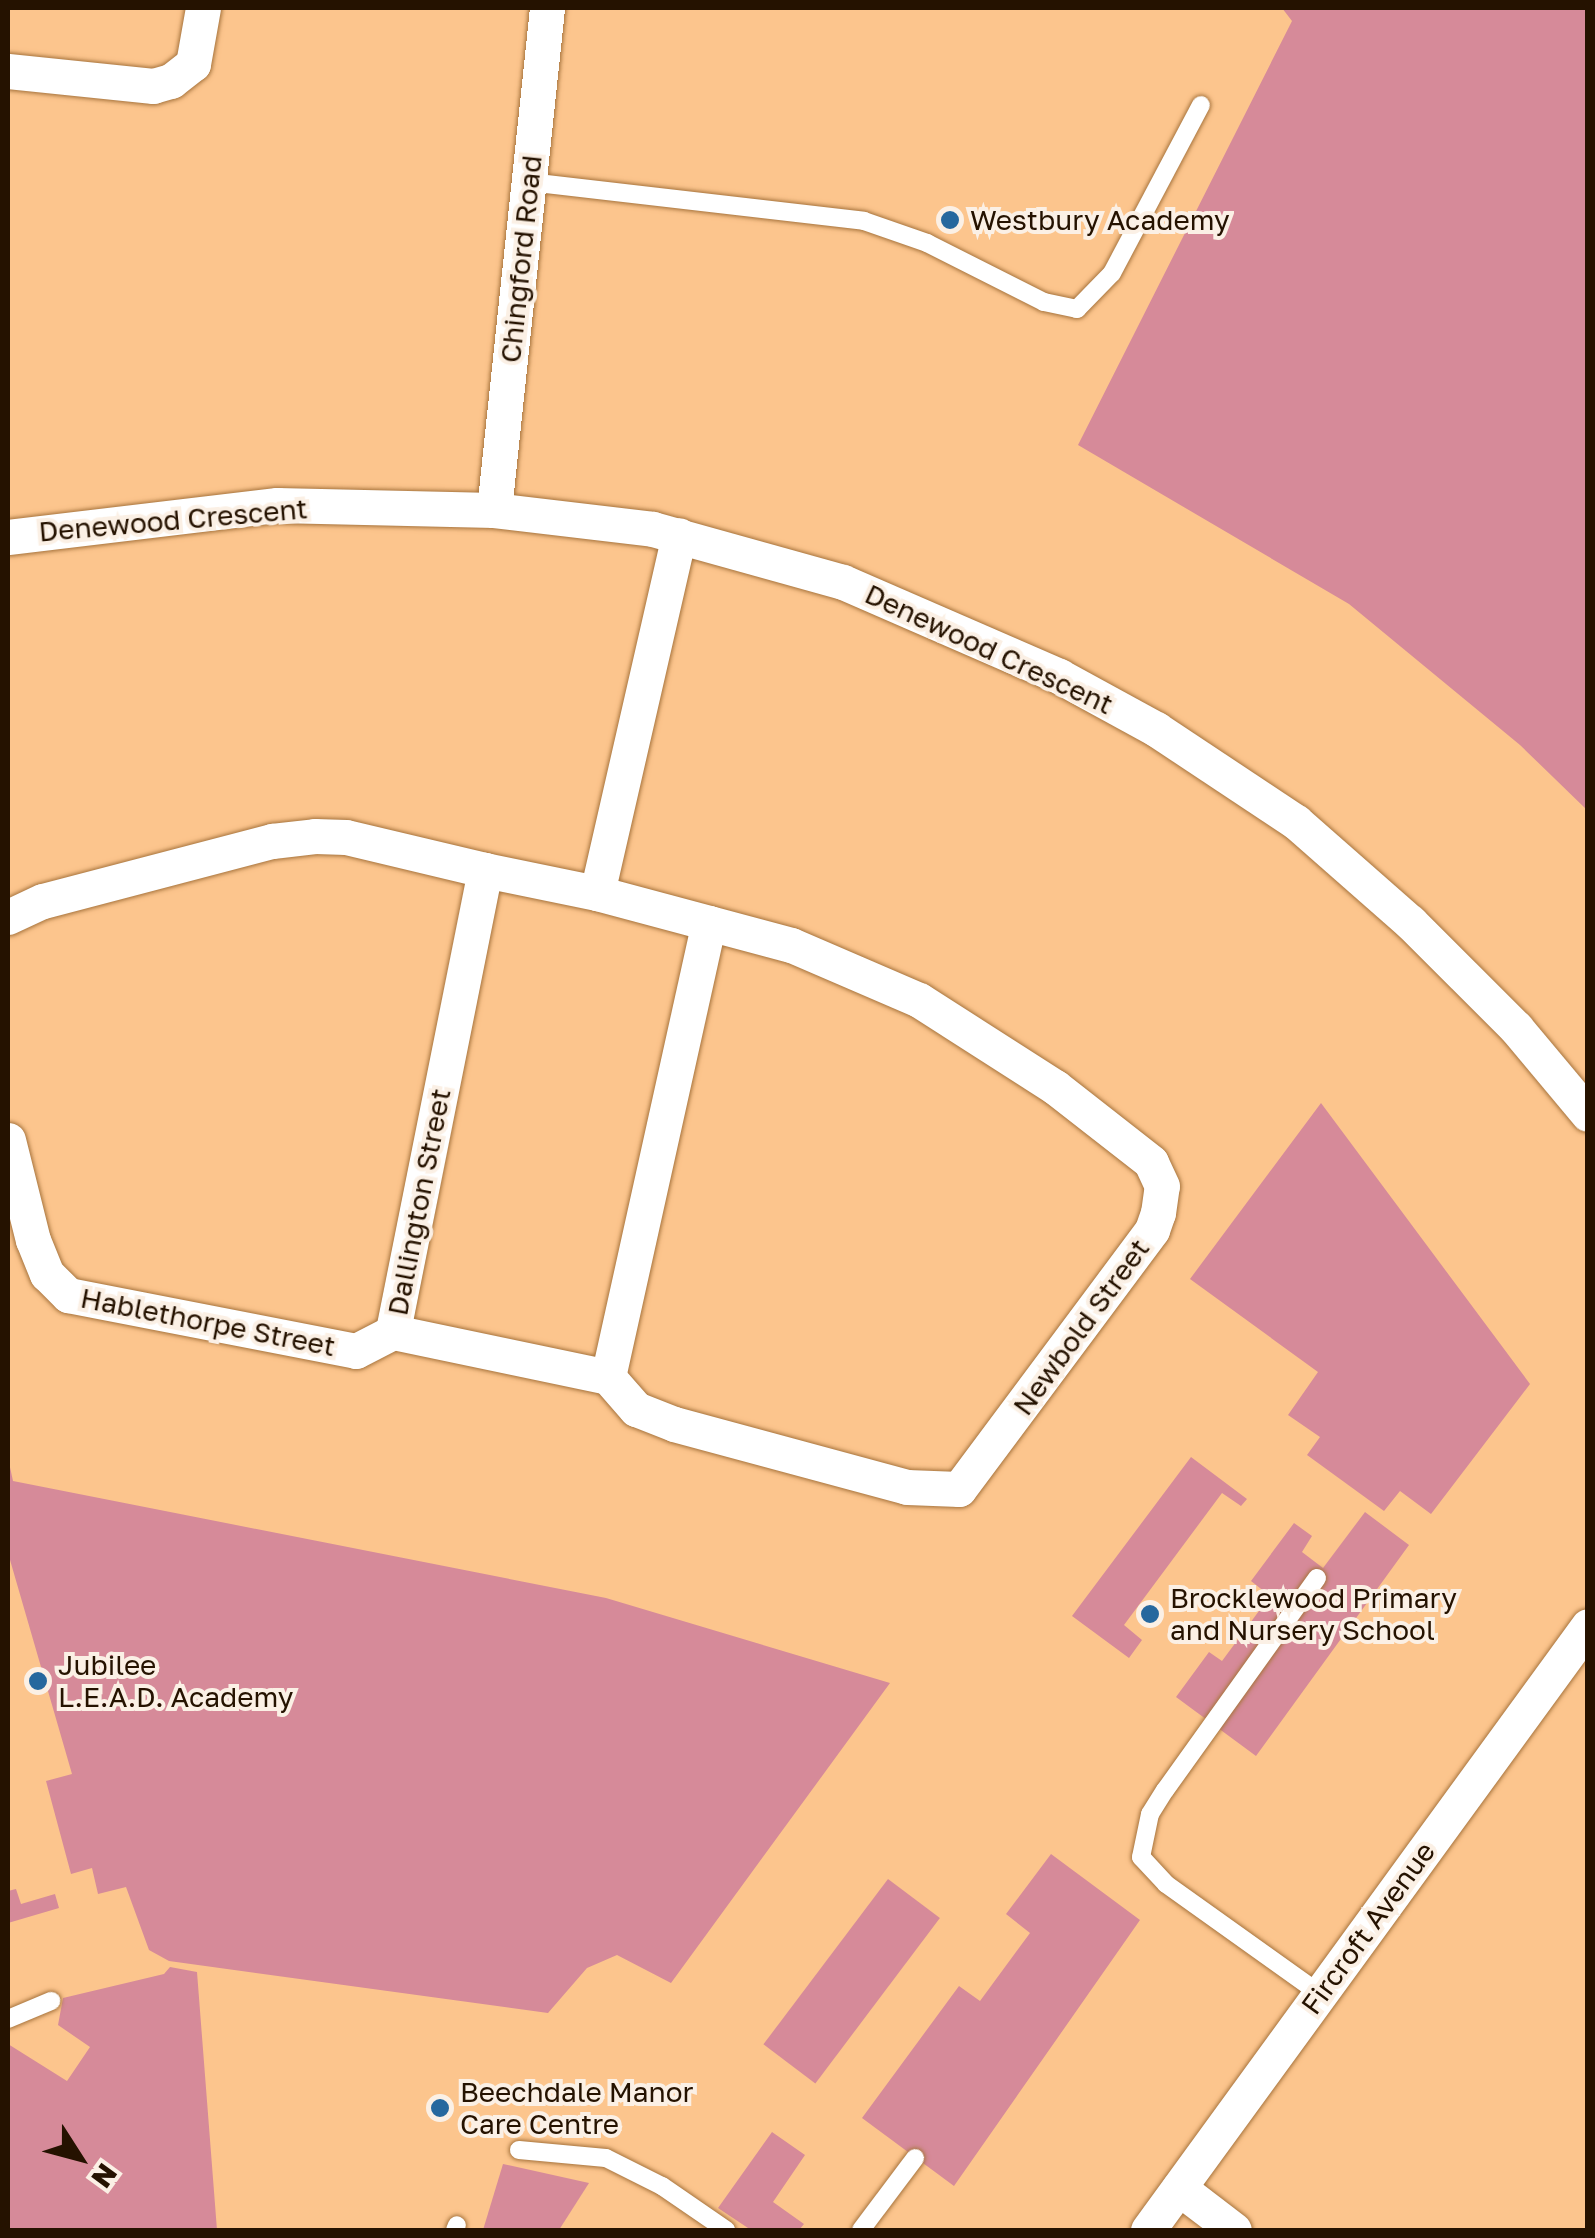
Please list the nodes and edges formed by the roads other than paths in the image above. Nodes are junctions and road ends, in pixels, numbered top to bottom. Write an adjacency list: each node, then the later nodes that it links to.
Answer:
1 (202, 8): 3 (street)
2 (547, 8): 5 (street, Chingford Road)
3 (8, 72)
4 (1201, 105): 5 (lane)
5 (529, 182): 6 (street, Chingford Road)
6 (494, 510): 7 (street, Denewood Crescent); 8 (street, Denewood Crescent)
7 (678, 535): 10 (street); 13 (street, Denewood Crescent)
8 (8, 537)
9 (485, 870): 10 (street); 11 (street); 15 (street, Dallington Street)
10 (597, 893): 12 (street)
11 (8, 917)
12 (709, 923): 16 (street); 16 (street, Newbold Street)
13 (1588, 1114)
14 (8, 1140): 15 (street, Hablethorpe Street)
15 (393, 1332): 16 (street, Dallington Street)
16 (608, 1377)
17 (1317, 1578): 19 (lane)
18 (1588, 1626): 19 (street, Fircroft Avenue)
19 (1320, 1994): 24 (street, Fircroft Avenue)
20 (51, 2001): 21 (lane)
21 (8, 2020)
22 (519, 2150): 25 (lane)
23 (915, 2158): 26 (lane)
24 (1179, 2188): 27 (street, Fircroft Avenue); 28 (street)
25 (726, 2230)
26 (861, 2230)
27 (1148, 2230)
28 (1234, 2230)

